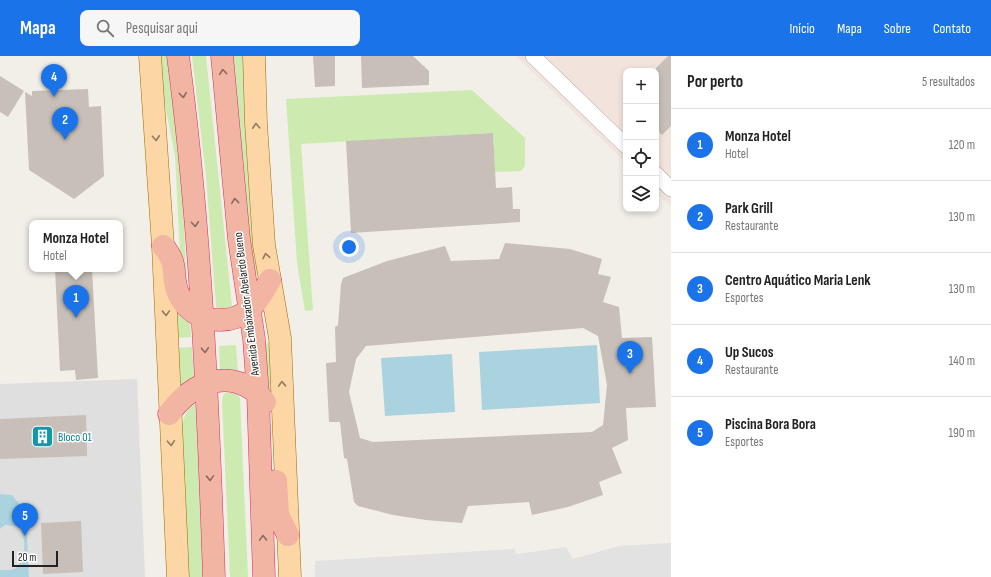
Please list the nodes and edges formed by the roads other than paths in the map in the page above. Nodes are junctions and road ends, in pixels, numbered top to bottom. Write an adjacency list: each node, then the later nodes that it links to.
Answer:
1 (150, 56): 9 (main road, one-way to 9)
2 (178, 56): 12 (highway, one-way to 12)
3 (222, 56): 11 (highway, Avenida Embaixador Abelardo Bueno, one-way to 3)
4 (254, 56): 10 (main road, Avenida Embaixador Abelardo Bueno, one-way to 4)
5 (533, 56): 6 (street)
6 (623, 143)
7 (658, 176): 8 (street)
8 (671, 189)
9 (163, 246): 12 (highway); 15 (main road, one-way to 15)
10 (270, 280): 11 (highway); 16 (main road, Avenida Embaixador Abelardo Bueno, one-way to 10)
11 (249, 309): 12 (highway); 14 (highway, Avenida Embaixador Abelardo Bueno)
12 (202, 317): 13 (highway, one-way to 13)
13 (207, 383): 14 (highway); 15 (highway); 18 (highway, one-way to 18)
14 (258, 394): 16 (highway); 19 (highway, Avenida Embaixador Abelardo Bueno, one-way to 14)
15 (170, 414): 17 (main road, one-way to 17)
16 (288, 535): 20 (main road, Avenida Embaixador Abelardo Bueno)
17 (178, 577)
18 (214, 577)
19 (264, 577)
20 (290, 577)

